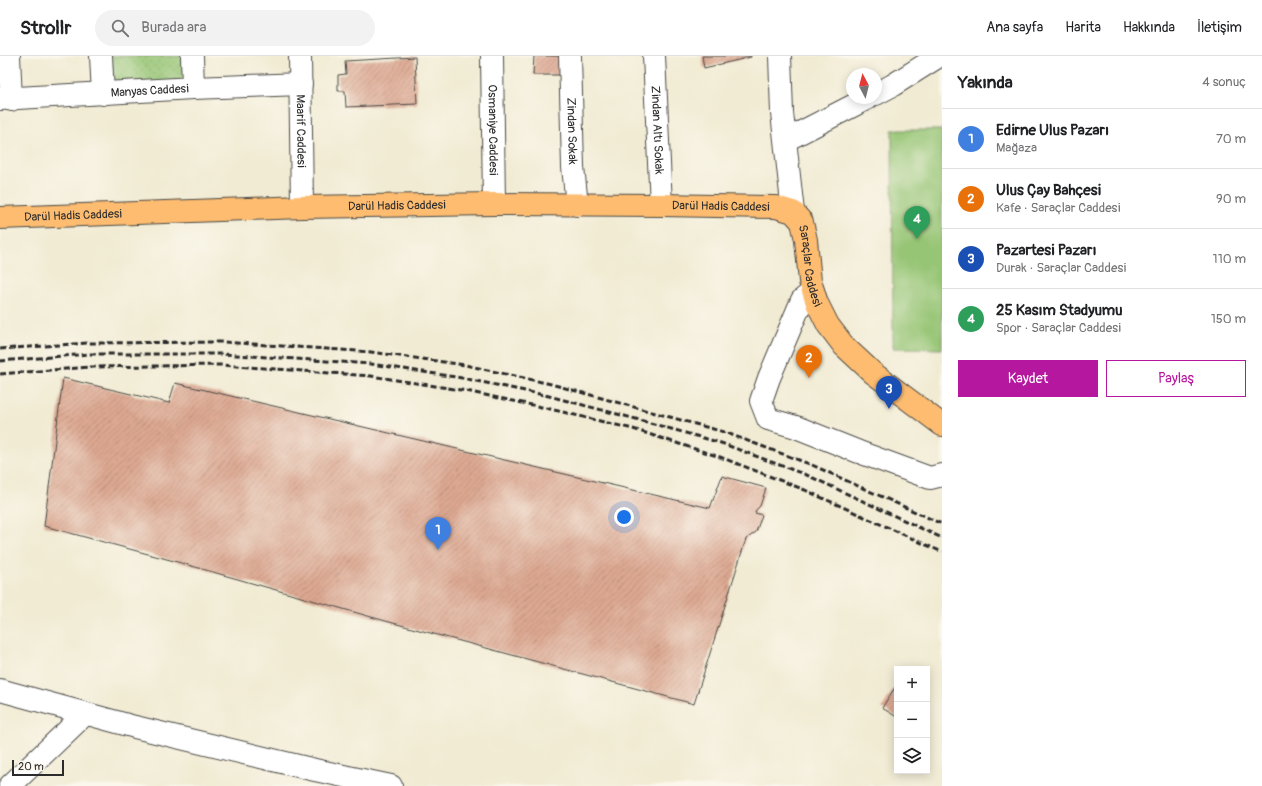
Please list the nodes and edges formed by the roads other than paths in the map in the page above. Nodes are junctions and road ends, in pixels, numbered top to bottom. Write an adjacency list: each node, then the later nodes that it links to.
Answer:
1 (9, 56): 14 (street)
2 (101, 56): 13 (street)
3 (192, 56): 11 (street)
4 (300, 56): 10 (street, Maarif Caddesi)
5 (492, 56): 17 (street, Osmaniye Caddesi)
6 (570, 56): 18 (street, Zindan Sokak)
7 (654, 56): 19 (street, Zindan Altı Sokak)
8 (780, 56): 16 (street, Saraçlar Caddesi)
9 (939, 56): 12 (street)
10 (301, 84): 11 (street, Manyas Caddesi); 20 (street, Maarif Caddesi)
11 (193, 88): 13 (street, Manyas Caddesi)
12 (882, 91)
13 (103, 94): 14 (street, Manyas Caddesi)
14 (5, 99)
15 (856, 104): 16 (street)
16 (786, 140): 21 (street, Saraçlar Caddesi)
17 (494, 204): 18 (main road, Darül Hadis Caddesi); 20 (main road, Darül Hadis Caddesi)
18 (577, 205): 19 (main road, Darül Hadis Caddesi)
19 (661, 205): 21 (main road, Darül Hadis Caddesi)
20 (302, 207): 22 (main road, Darül Hadis Caddesi)
21 (794, 212): 23 (main road, Saraçlar Caddesi)
22 (0, 218)
23 (813, 291): 24 (main road, Saraçlar Caddesi); 25 (street)
24 (942, 425)
25 (942, 475)
26 (0, 690): 27 (street)
27 (85, 714): 28 (street); 29 (street)
28 (10, 786)
29 (391, 786)

